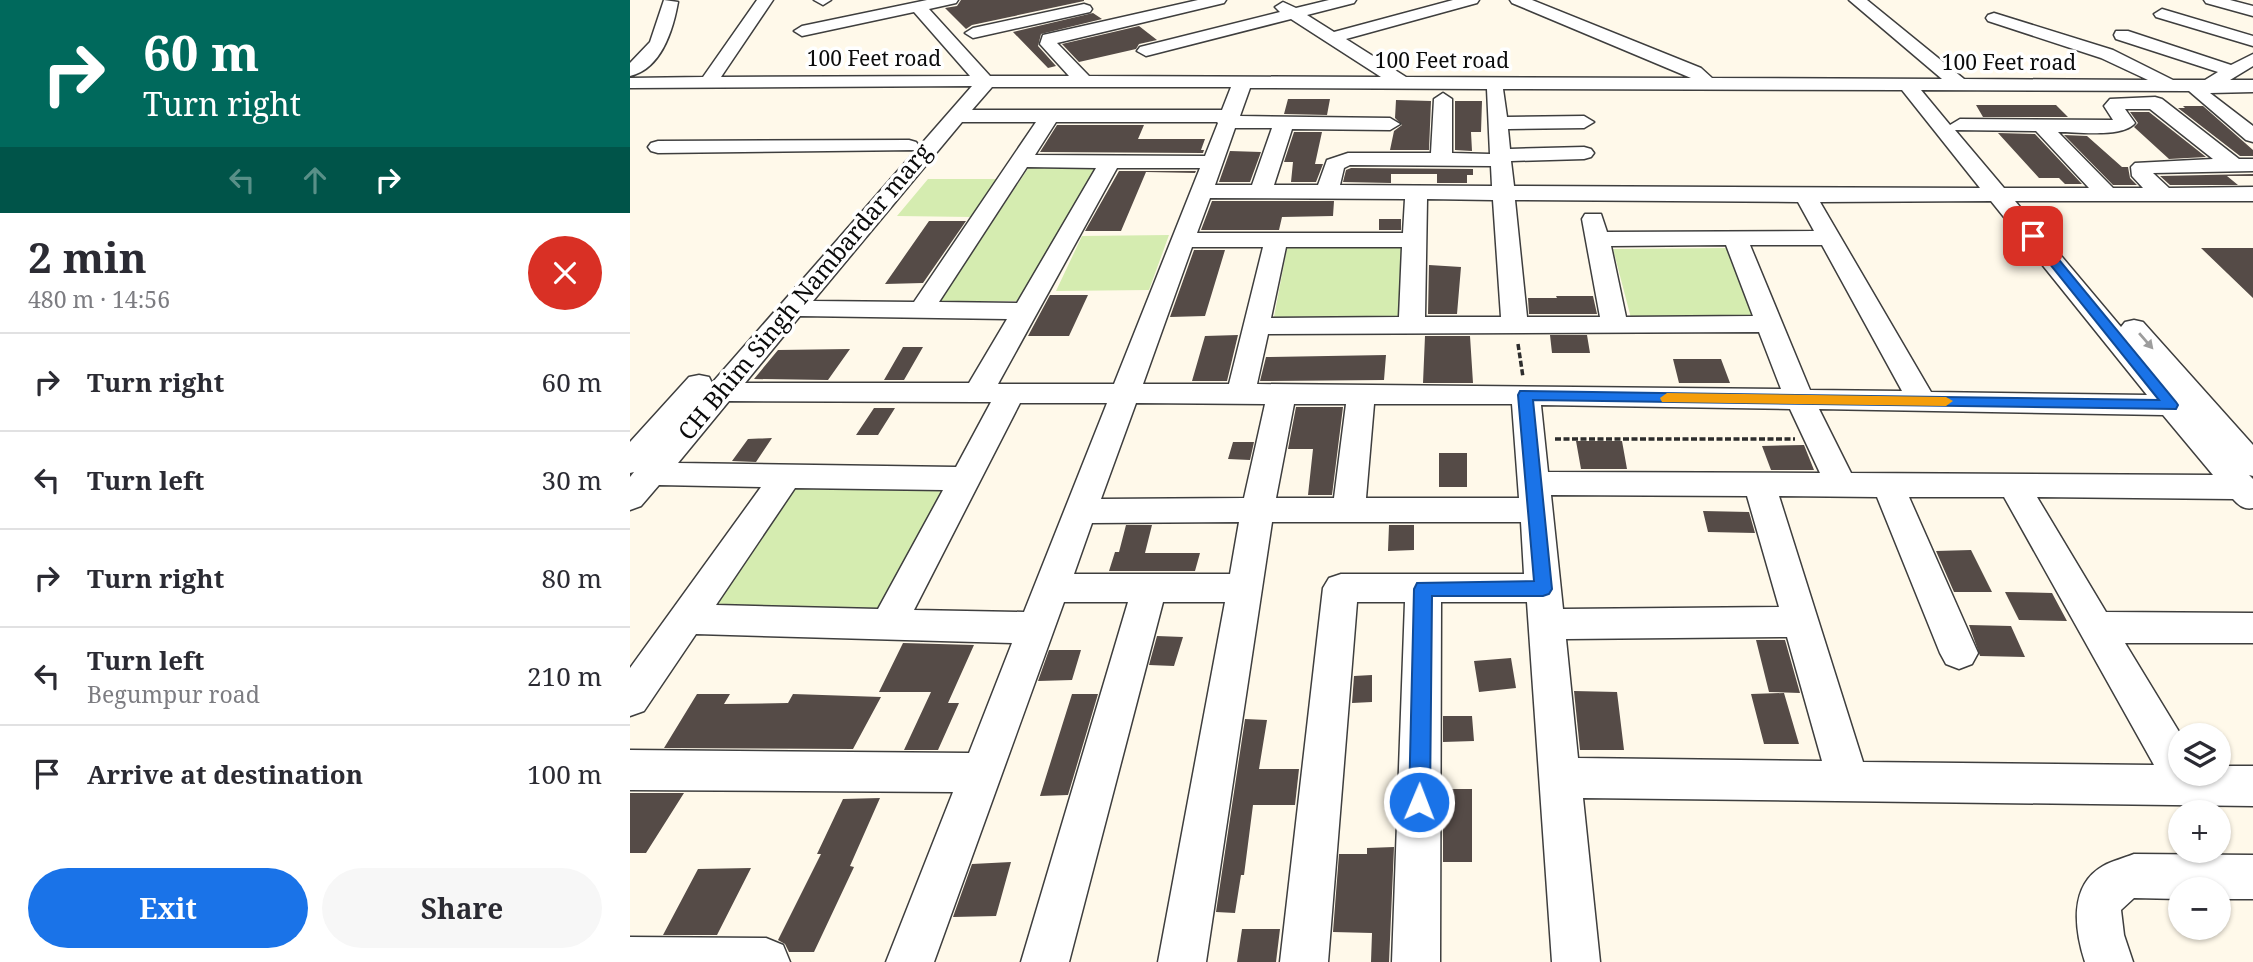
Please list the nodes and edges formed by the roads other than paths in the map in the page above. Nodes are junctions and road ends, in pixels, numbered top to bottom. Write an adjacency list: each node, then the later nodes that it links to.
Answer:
1 (765, 0): 35 (street)
2 (878, 0): 13 (street)
3 (1218, 0): 21 (street)
4 (1273, 0): 17 (street)
5 (1348, 0): 17 (street)
6 (1471, 0): 27 (street)
7 (1518, 0): 37 (street)
8 (1838, 0): 42 (street)
9 (1857, 0): 39 (street)
10 (2212, 0): 16 (street)
11 (670, 2): 31 (street)
12 (1091, 3): 21 (street); 25 (street)
13 (819, 4)
14 (2182, 6): 23 (street)
15 (952, 8): 18 (street)
16 (2253, 11)
17 (1294, 13): 27 (street); 29 (street)
18 (923, 14): 24 (street); 38 (street)
19 (2162, 14): 28 (street)
20 (1994, 18): 40 (street)
21 (1116, 23): 29 (street); 33 (street)
22 (2145, 24): 30 (street)
23 (2253, 26)
24 (802, 31)
25 (973, 33)
26 (2122, 35): 32 (street)
27 (1332, 38): 44 (street)
28 (2253, 41)
29 (1146, 51): 36 (street)
30 (2253, 58): 32 (street)
31 (630, 71)
32 (2232, 71): 46 (street)
33 (1085, 82): 36 (street, 100 Feet road); 38 (street, 100 Feet road)
34 (630, 83): 35 (street, 100 Feet road)
35 (708, 83): 38 (street, 100 Feet road)
36 (1177, 83): 49 (street, 100 Feet road)
37 (1707, 84): 42 (street, 100 Feet road); 44 (street, 100 Feet road)
38 (973, 85): 43 (street, 100 Feet road); 49 (street, 100 Feet road); 52 (street, CH Bhim Singh Nambardar marg); 60 (street, CH Bhim Singh Nambardar marg)
39 (1960, 85): 40 (street, 100 Feet road); 42 (street, 100 Feet road)
40 (2170, 86): 46 (street, 100 Feet road)
41 (2253, 86): 46 (street, 100 Feet road)
42 (1924, 88): 46 (street, 100 Feet road); 47 (street, 100 Feet road); 58 (street); 74 (street)
43 (630, 89)
44 (1397, 91): 48 (street); 49 (street); 56 (street)
45 (2253, 93): 46 (street, 100 Feet road)
46 (2205, 94): 50 (street); 51 (street); 59 (street)
47 (1495, 95): 48 (street); 49 (street, 100 Feet road); 55 (street)
48 (1443, 99): 64 (street)
49 (1235, 102): 53 (street); 54 (street); 68 (street)
50 (2155, 103): 57 (street); 67 (street)
51 (2253, 103)
52 (955, 116): 53 (street); 85 (street, CH Bhim Singh Nambardar marg)
53 (1050, 116): 65 (street)
54 (1284, 122): 56 (street); 69 (street)
55 (1497, 123): 62 (street); 62 (street)
56 (1390, 124): 63 (street)
57 (2040, 124): 58 (street); 75 (street)
58 (1960, 125): 74 (street)
59 (2250, 131)
60 (909, 146): 61 (street); 106 (street, CH Bhim Singh Nambardar marg)
61 (658, 147)
62 (1500, 158): 64 (street); 72 (street)
63 (1388, 159): 64 (street); 70 (street)
64 (1441, 160)
65 (1020, 161): 66 (street); 86 (street)
66 (1110, 162): 68 (street); 87 (street)
67 (2243, 164): 76 (street)
68 (1206, 177): 69 (street); 82 (street)
69 (1261, 191): 70 (street)
70 (1327, 191): 71 (street)
71 (1416, 192): 72 (street); 84 (street)
72 (1503, 192): 73 (street); 90 (street)
73 (1586, 193): 78 (street); 81 (street)
74 (2008, 193): 75 (street); 78 (street); 103 (street); 105 (street, one-way to 105)
75 (2106, 194): 76 (street)
76 (2163, 194): 77 (street)
77 (2253, 194)
78 (1805, 195): 80 (street)
79 (1735, 238): 80 (street); 81 (street); 89 (street)
80 (1830, 238): 102 (street)
81 (1598, 239): 88 (street)
82 (1182, 240): 83 (street); 96 (street)
83 (1276, 240): 84 (street); 91 (street)
84 (1414, 240): 92 (street)
85 (792, 308): 86 (street); 93 (street, CH Bhim Singh Nambardar marg)
86 (922, 309): 87 (street)
87 (1025, 311): 94 (street)
88 (1615, 324): 89 (street); 90 (street)
89 (1771, 324): 101 (street)
90 (1515, 325): 92 (street)
91 (1257, 326): 92 (street); 97 (street)
92 (1412, 326)
93 (720, 392): 94 (street); 106 (street, CH Bhim Singh Nambardar marg)
94 (978, 393): 95 (street)
95 (1011, 393): 96 (street); 108 (street)
96 (1124, 393): 97 (street); 116 (street)
97 (1241, 394): 98 (street)
98 (1281, 394): 99 (street); 117 (street)
99 (1361, 394): 100 (street); 118 (street)
100 (1525, 395): 101 (street); 114 (street)
101 (1800, 400): 102 (street); 112 (street)
102 (1922, 401): 103 (street)
103 (2171, 405): 104 (street)
104 (2200, 439): 105 (street); 110 (street)
105 (2231, 440): 110 (street)
106 (640, 468): 107 (street); 115 (street, CH Bhim Singh Nambardar marg)
107 (786, 476): 108 (street); 124 (street)
108 (965, 479): 126 (street)
109 (1888, 484): 112 (street); 113 (street); 130 (street)
110 (2249, 484): 113 (street)
111 (1760, 485): 112 (street); 114 (street); 125 (street)
112 (1841, 485)
113 (2014, 486): 127 (street)
114 (1535, 497): 118 (street); 123 (street)
115 (630, 498)
116 (1079, 510): 117 (street); 120 (street)
117 (1258, 510): 118 (street); 119 (street)
118 (1349, 510)
119 (1244, 588): 121 (street); 146 (street)
120 (1050, 589): 121 (street); 128 (street)
121 (1149, 589): 145 (street)
122 (1423, 589): 123 (street); 147 (street); 148 (street)
123 (1544, 606): 125 (street); 136 (street)
124 (686, 619): 126 (street); 131 (street)
125 (1801, 622): 137 (street)
126 (888, 624): 128 (street)
127 (2096, 627): 129 (street); 132 (street)
128 (1035, 628): 134 (street)
129 (2253, 628)
130 (1959, 653)
131 (630, 699)
132 (2168, 750)
133 (630, 770): 134 (street)
134 (981, 773): 144 (street)
135 (2168, 777): 137 (street)
136 (1560, 778): 137 (street); 149 (street)
137 (1849, 782)
138 (2231, 783): 139 (street)
139 (2253, 786)
140 (2253, 877): 150 (street)
141 (630, 961): 142 (street)
142 (712, 962): 143 (street)
143 (766, 962)
144 (910, 962)
145 (1045, 962)
146 (1182, 962)
147 (1304, 962)
148 (1416, 962)
149 (1576, 962)
150 (2109, 962)

